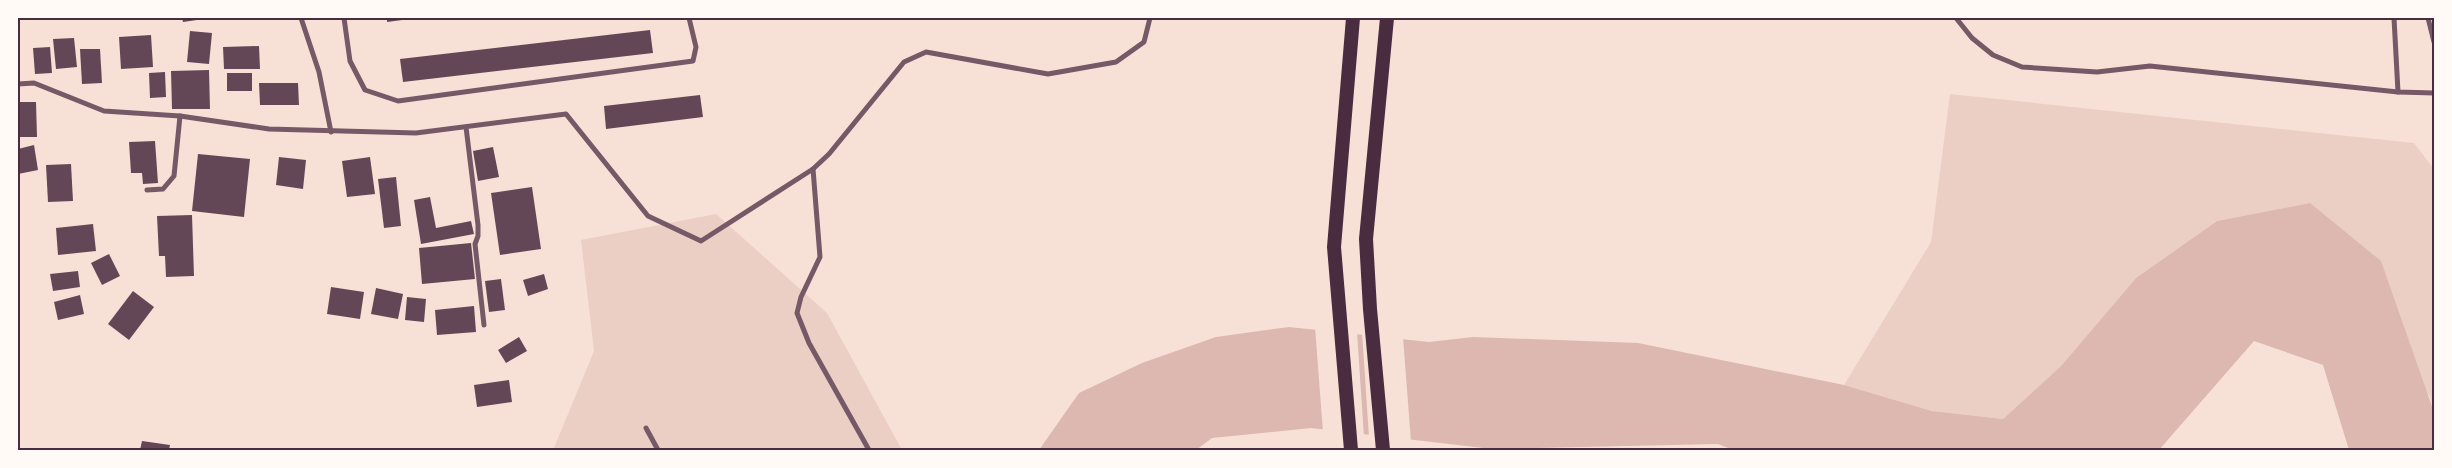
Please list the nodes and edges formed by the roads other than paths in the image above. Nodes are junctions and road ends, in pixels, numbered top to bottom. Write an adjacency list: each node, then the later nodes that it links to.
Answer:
1 (301, 18): 16 (street)
2 (344, 18): 3 (street)
3 (689, 18)
4 (1150, 18): 17 (street)
5 (1353, 18): 23 (highway)
6 (1387, 18): 24 (highway)
7 (1956, 18): 12 (street)
8 (2394, 18): 12 (street)
9 (2428, 18): 10 (street)
10 (2434, 42)
11 (18, 84): 14 (street)
12 (2398, 92): 13 (street)
13 (2434, 93)
14 (180, 116): 16 (street); 18 (street)
15 (466, 127): 16 (street); 17 (street); 19 (street)
16 (331, 132)
17 (813, 169): 22 (street)
18 (147, 190)
19 (484, 325)
20 (646, 428): 21 (street)
21 (658, 450)
22 (869, 450)
23 (1351, 450)
24 (1383, 450)

